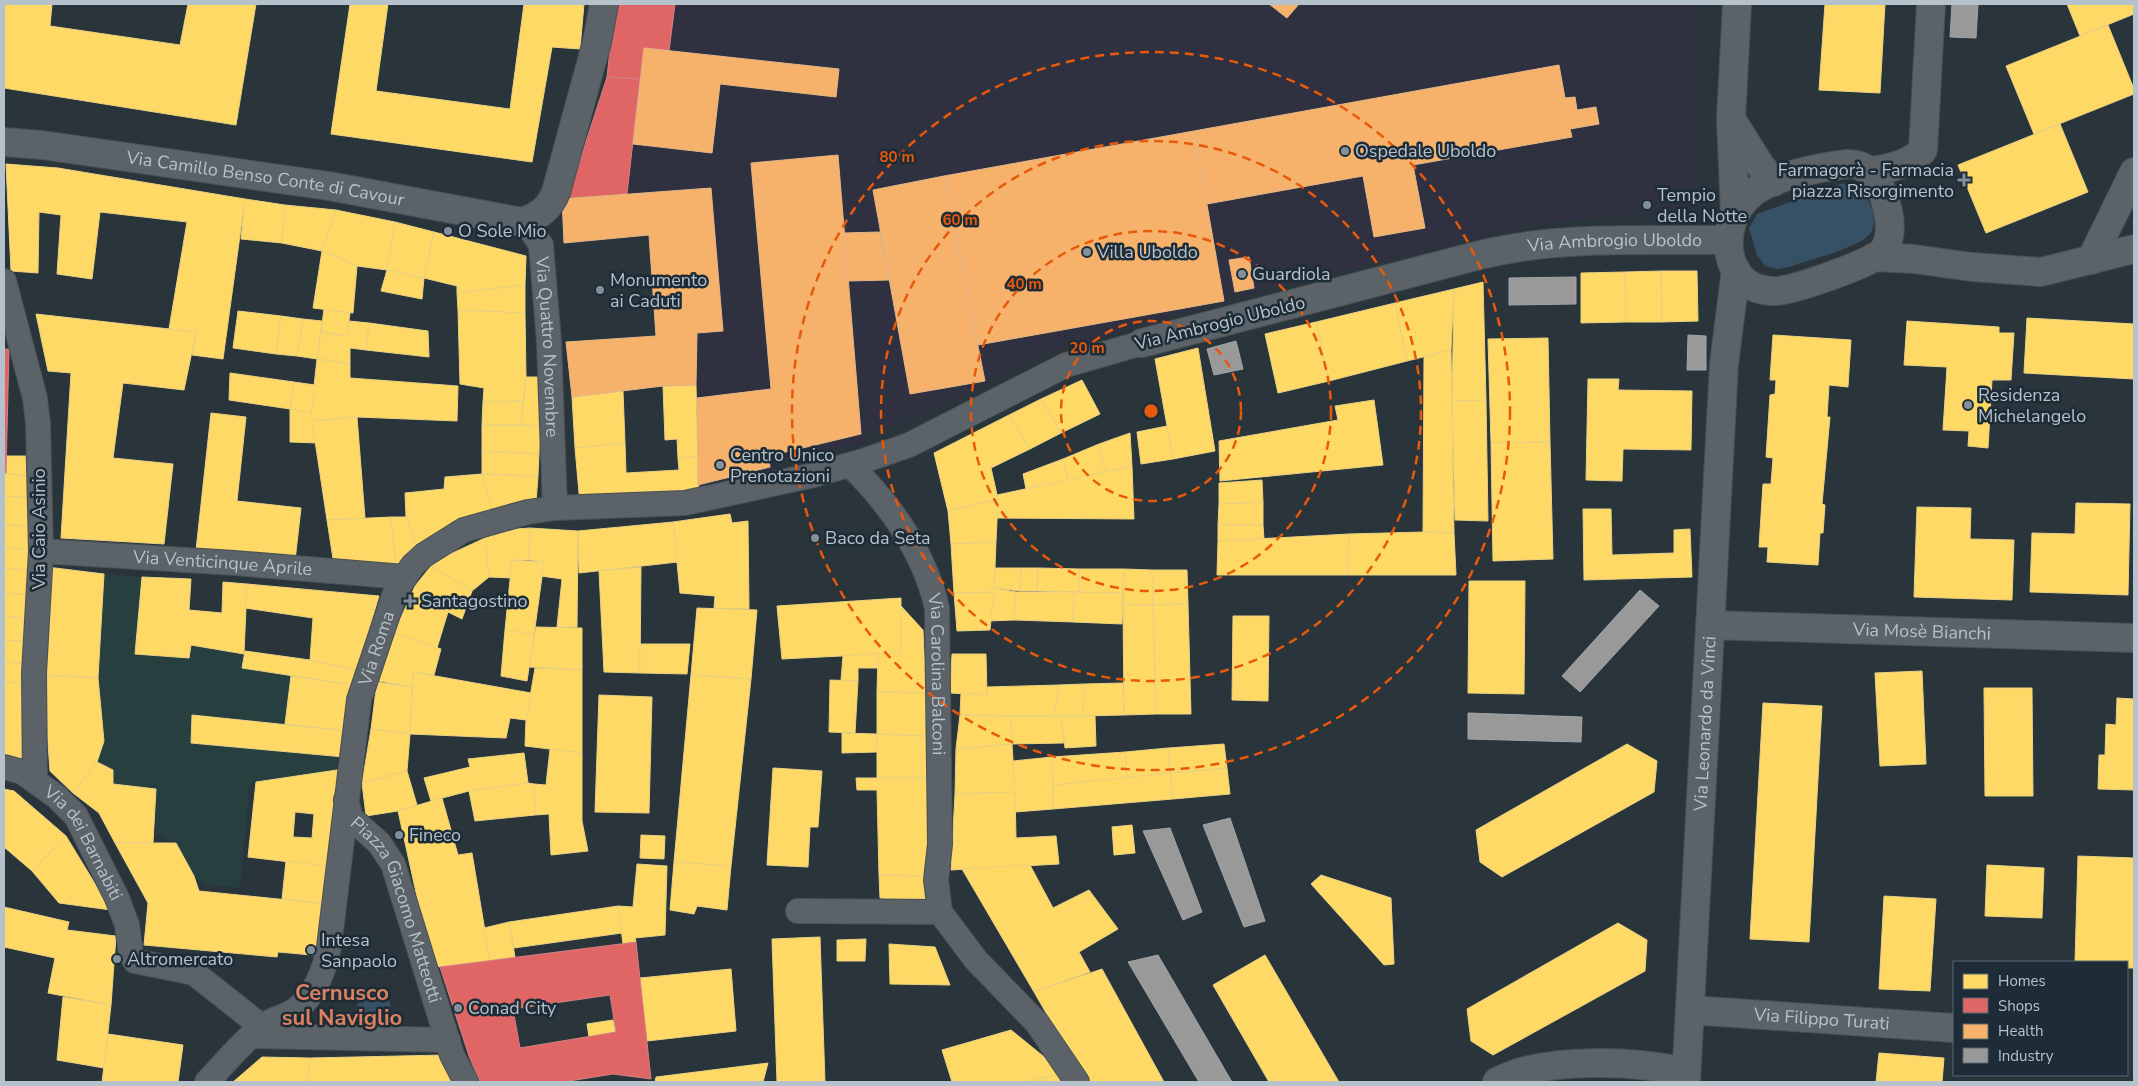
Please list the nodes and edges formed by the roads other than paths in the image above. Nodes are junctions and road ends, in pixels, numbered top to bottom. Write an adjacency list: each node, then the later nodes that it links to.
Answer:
1 (604, 4): 10 (street)
2 (1737, 4): 4 (street)
3 (1931, 4): 6 (street)
4 (1731, 119): 8 (street); 9 (street)
5 (4, 142): 10 (street, Via Camillo Benso Conte di Cavour)
6 (1870, 171): 8 (street); 11 (street)
7 (2134, 172): 15 (street)
8 (1774, 182): 9 (street)
9 (1735, 214): 12 (street)
10 (525, 221): 23 (street, Via Quattro Novembre)
11 (1890, 228): 14 (street); 16 (street)
12 (1728, 240): 17 (street); 20 (street, Via Ambrogio Uboldo)
13 (2134, 249): 15 (street)
14 (1874, 257): 16 (street); 19 (street)
15 (2091, 260): 16 (street)
16 (1936, 261)
17 (1736, 270): 19 (street); 21 (street, Via Leonardo da Vinci)
18 (4, 281): 24 (street, Via Caio Asinio)
19 (1763, 290): 21 (street, Via Leonardo da Vinci)
20 (1142, 343): 22 (street, Via Ambrogio Uboldo)
21 (1724, 364): 26 (street, Via Leonardo da Vinci)
22 (850, 465): 23 (street, Via Ambrogio Uboldo); 32 (street, Via Carolina Balconi)
23 (555, 508): 25 (street, Via Roma)
24 (41, 552): 25 (street, Via Venticinque Aprile); 29 (street, Via Caio Asinio)
25 (404, 577): 30 (street, Via Roma)
26 (1710, 625): 27 (street, Via Mosè Bianchi); 33 (street, Via Leonardo da Vinci)
27 (2134, 638)
28 (4, 767): 29 (street, Via dei Barnabiti)
29 (35, 781): 35 (street, Via dei Barnabiti)
30 (346, 800): 35 (street, Piazza Giacomo Matteotti); 36 (street, Piazza Giacomo Matteotti)
31 (798, 911): 32 (street)
32 (940, 912): 40 (street, Via Carolina Balconi)
33 (1690, 1010): 34 (street, Via Filippo Turati); 37 (street, Via Leonardo da Vinci)
34 (1953, 1028)
35 (256, 1031): 36 (street); 38 (street, Piazza Giacomo Matteotti)
36 (450, 1047): 39 (street, Piazza Giacomo Matteotti)
37 (1686, 1077): 41 (street)
38 (206, 1082)
39 (466, 1082)
40 (1077, 1082)
41 (1497, 1082)

